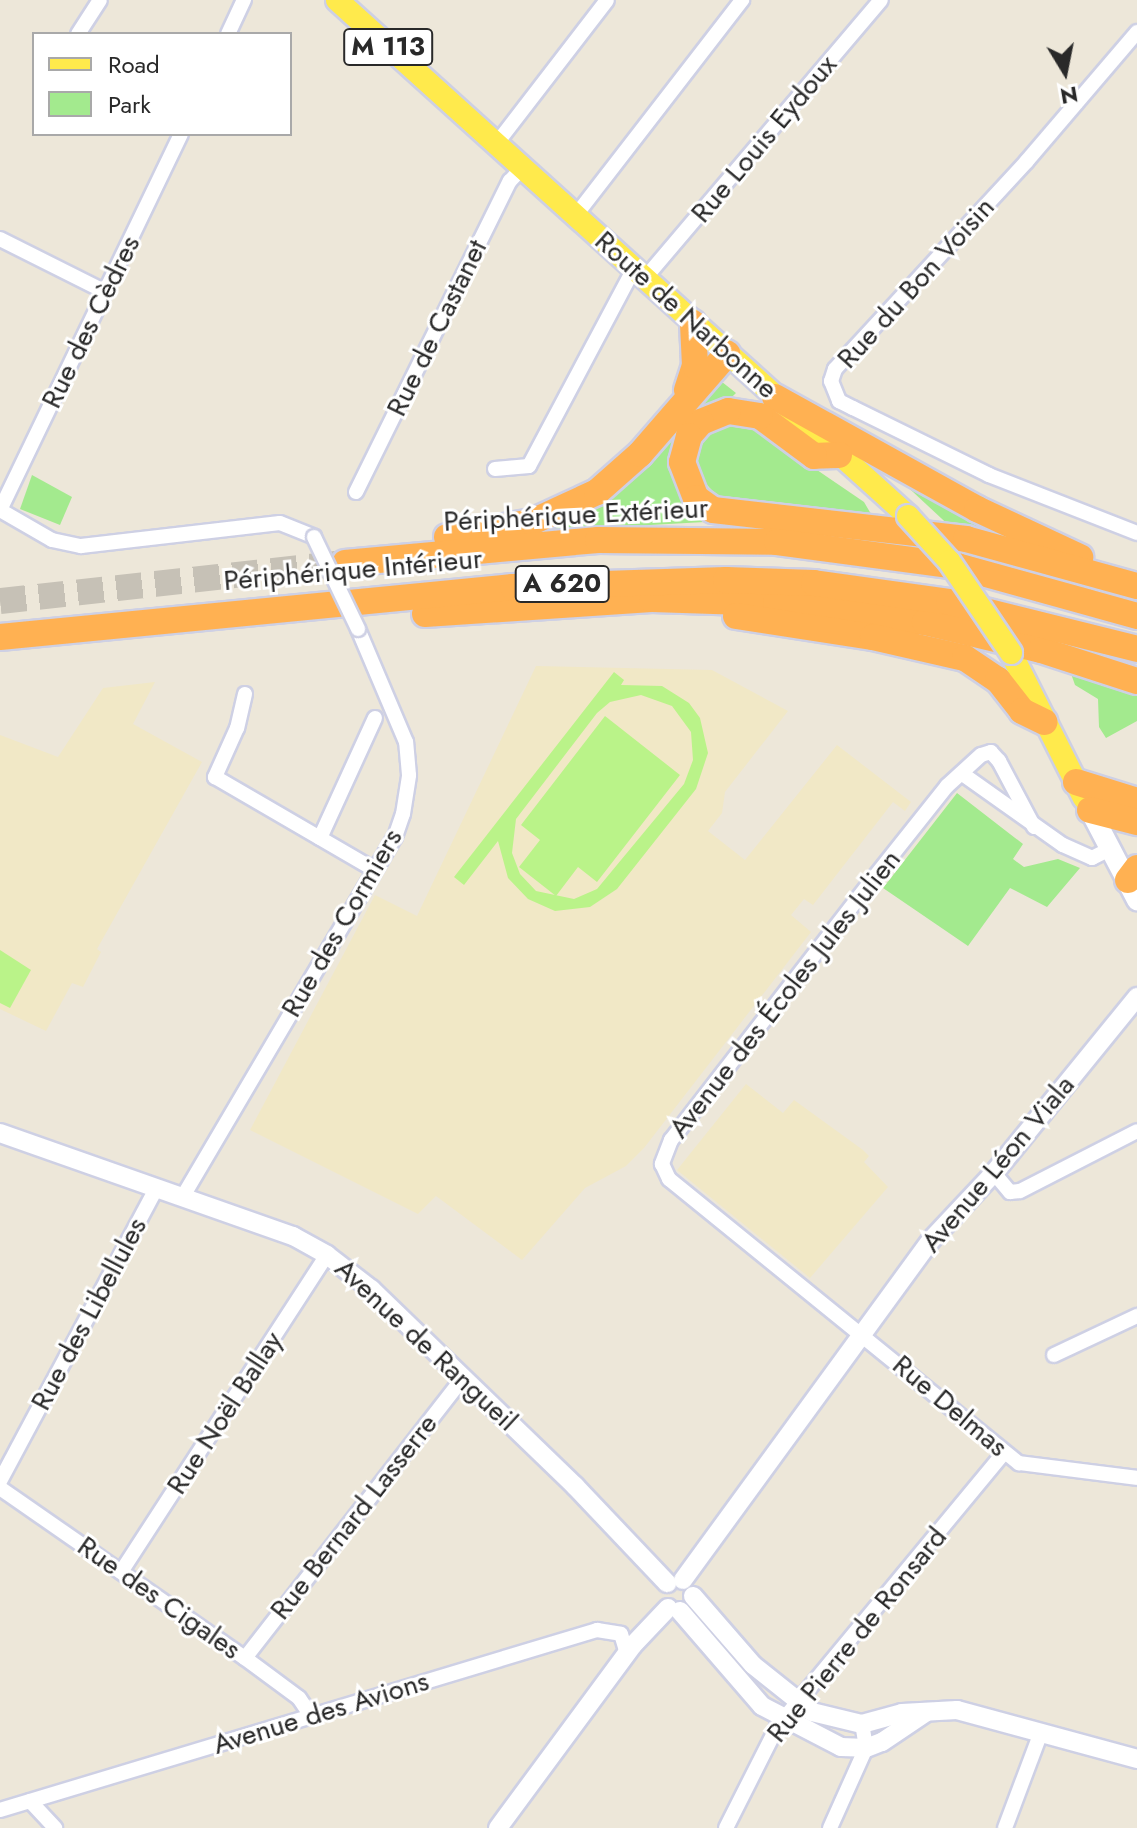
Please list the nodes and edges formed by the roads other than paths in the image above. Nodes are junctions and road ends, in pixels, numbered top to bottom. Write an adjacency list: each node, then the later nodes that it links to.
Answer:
1 (100, 0): 7 (street)
2 (244, 0): 8 (street)
3 (337, 0): 11 (main road, Route de Narbonne / M 113)
4 (607, 0): 11 (street)
5 (742, 0): 13 (street)
6 (881, 0): 15 (street, Rue Louis Eydoux)
7 (79, 32)
8 (229, 32)
9 (1137, 32): 25 (street, Rue du Bon Voisin)
10 (180, 136): 16 (street, Rue des Cèdres)
11 (497, 143): 12 (main road, Route de Narbonne / M 113)
12 (523, 167): 13 (main road, Route de Narbonne / M 113); 23 (street, Rue de Castanet)
13 (576, 215): 15 (main road, Route de Narbonne / M 113)
14 (0, 239): 16 (street)
15 (641, 272): 17 (main road, Route de Narbonne / M 113); 22 (street, Rue Louis Eydoux)
16 (104, 291): 24 (street, Rue des Cèdres)
17 (693, 323): 18 (main road, Route de Narbonne / M 113); 20 (highway)
18 (727, 354): 19 (main road, Route de Narbonne / M 113); 20 (highway)
19 (775, 397): 21 (main road, Route de Narbonne / M 113); 26 (highway)
20 (682, 402): 28 (highway, Périphérique Extérieur / A 620)
21 (839, 455): 26 (highway); 35 (main road, Route de Narbonne / M 113, bridge)
22 (495, 469)
23 (356, 492)
24 (0, 510): 44 (street, Rue des Cormiers, bridge)
25 (1137, 533)
26 (1136, 586)
27 (611, 600): 29 (highway); 32 (highway); 35 (highway)
28 (1137, 616)
29 (154, 621): 30 (highway, Périphérique Intérieur / A 620); 31 (highway, Périphérique Intérieur / A 620)
30 (0, 637)
31 (1137, 649)
32 (1137, 681)
33 (245, 694): 42 (street)
34 (375, 718): 42 (street)
35 (1045, 722): 37 (main road, M 113)
36 (964, 775): 41 (street); 41 (street, Avenue des Écoles Jules Julien); 54 (street, Avenue des Écoles Jules Julien)
37 (1076, 782): 38 (highway); 39 (main road, M 113)
38 (1137, 801)
39 (1090, 810): 40 (highway); 43 (main road)
40 (1137, 822)
41 (1034, 827): 43 (street)
42 (320, 838): 44 (street)
43 (1110, 849): 45 (main road)
44 (375, 870): 51 (street, Rue des Cormiers)
45 (1134, 882)
46 (1137, 997): 49 (street, Avenue Léon Viala)
47 (1137, 1131): 49 (street)
48 (0, 1133): 50 (street, Avenue de Rangueil)
49 (994, 1173): 54 (street, Avenue Léon Viala)
50 (156, 1189): 51 (street, Avenue de Rangueil); 59 (street, Rue des Libellules)
51 (182, 1198): 52 (street, Avenue de Rangueil)
52 (327, 1255): 56 (street, Avenue de Rangueil); 61 (street, Rue Noël Ballay)
53 (1137, 1316): 55 (street)
54 (862, 1334): 57 (street, Rue Delmas); 62 (street, Avenue Léon Viala)
55 (1054, 1355)
56 (463, 1378): 62 (street, Avenue de Rangueil); 64 (street, Rue Bernard Lasserre)
57 (1004, 1453): 58 (street, Rue Delmas); 65 (street, Rue Pierre de Ronsard)
58 (1137, 1478)
59 (0, 1481)
60 (0, 1488): 61 (street, Rue des Cigales)
61 (121, 1572): 64 (street, Rue des Cigales)
62 (675, 1596): 63 (street, Avenue Léon Viala); 65 (street, Avenue de Rangueil); 68 (street, Avenue de Rangueil)
63 (630, 1650): 67 (street, Avenue des Avions); 76 (street, Avenue Léon Viala)
64 (245, 1658): 67 (street, Rue des Cigales)
65 (795, 1702): 68 (street, Rue Pierre de Ronsard); 69 (street, Avenue de Rangueil)
66 (931, 1709): 69 (street, Avenue de Rangueil); 70 (street, Avenue de Rangueil); 71 (street)
67 (311, 1716): 73 (street, Avenue des Avions)
68 (782, 1720): 71 (street, Avenue de Rangueil); 77 (street, Rue Pierre de Ronsard)
69 (862, 1724): 71 (street)
70 (1041, 1732): 72 (street, Avenue de Rangueil); 79 (street)
71 (866, 1748): 78 (street)
72 (1137, 1759)
73 (30, 1801): 74 (street, Avenue des Avions); 75 (street)
74 (0, 1810)
75 (55, 1828)
76 (498, 1828)
77 (726, 1828)
78 (830, 1828)
79 (1005, 1828)

